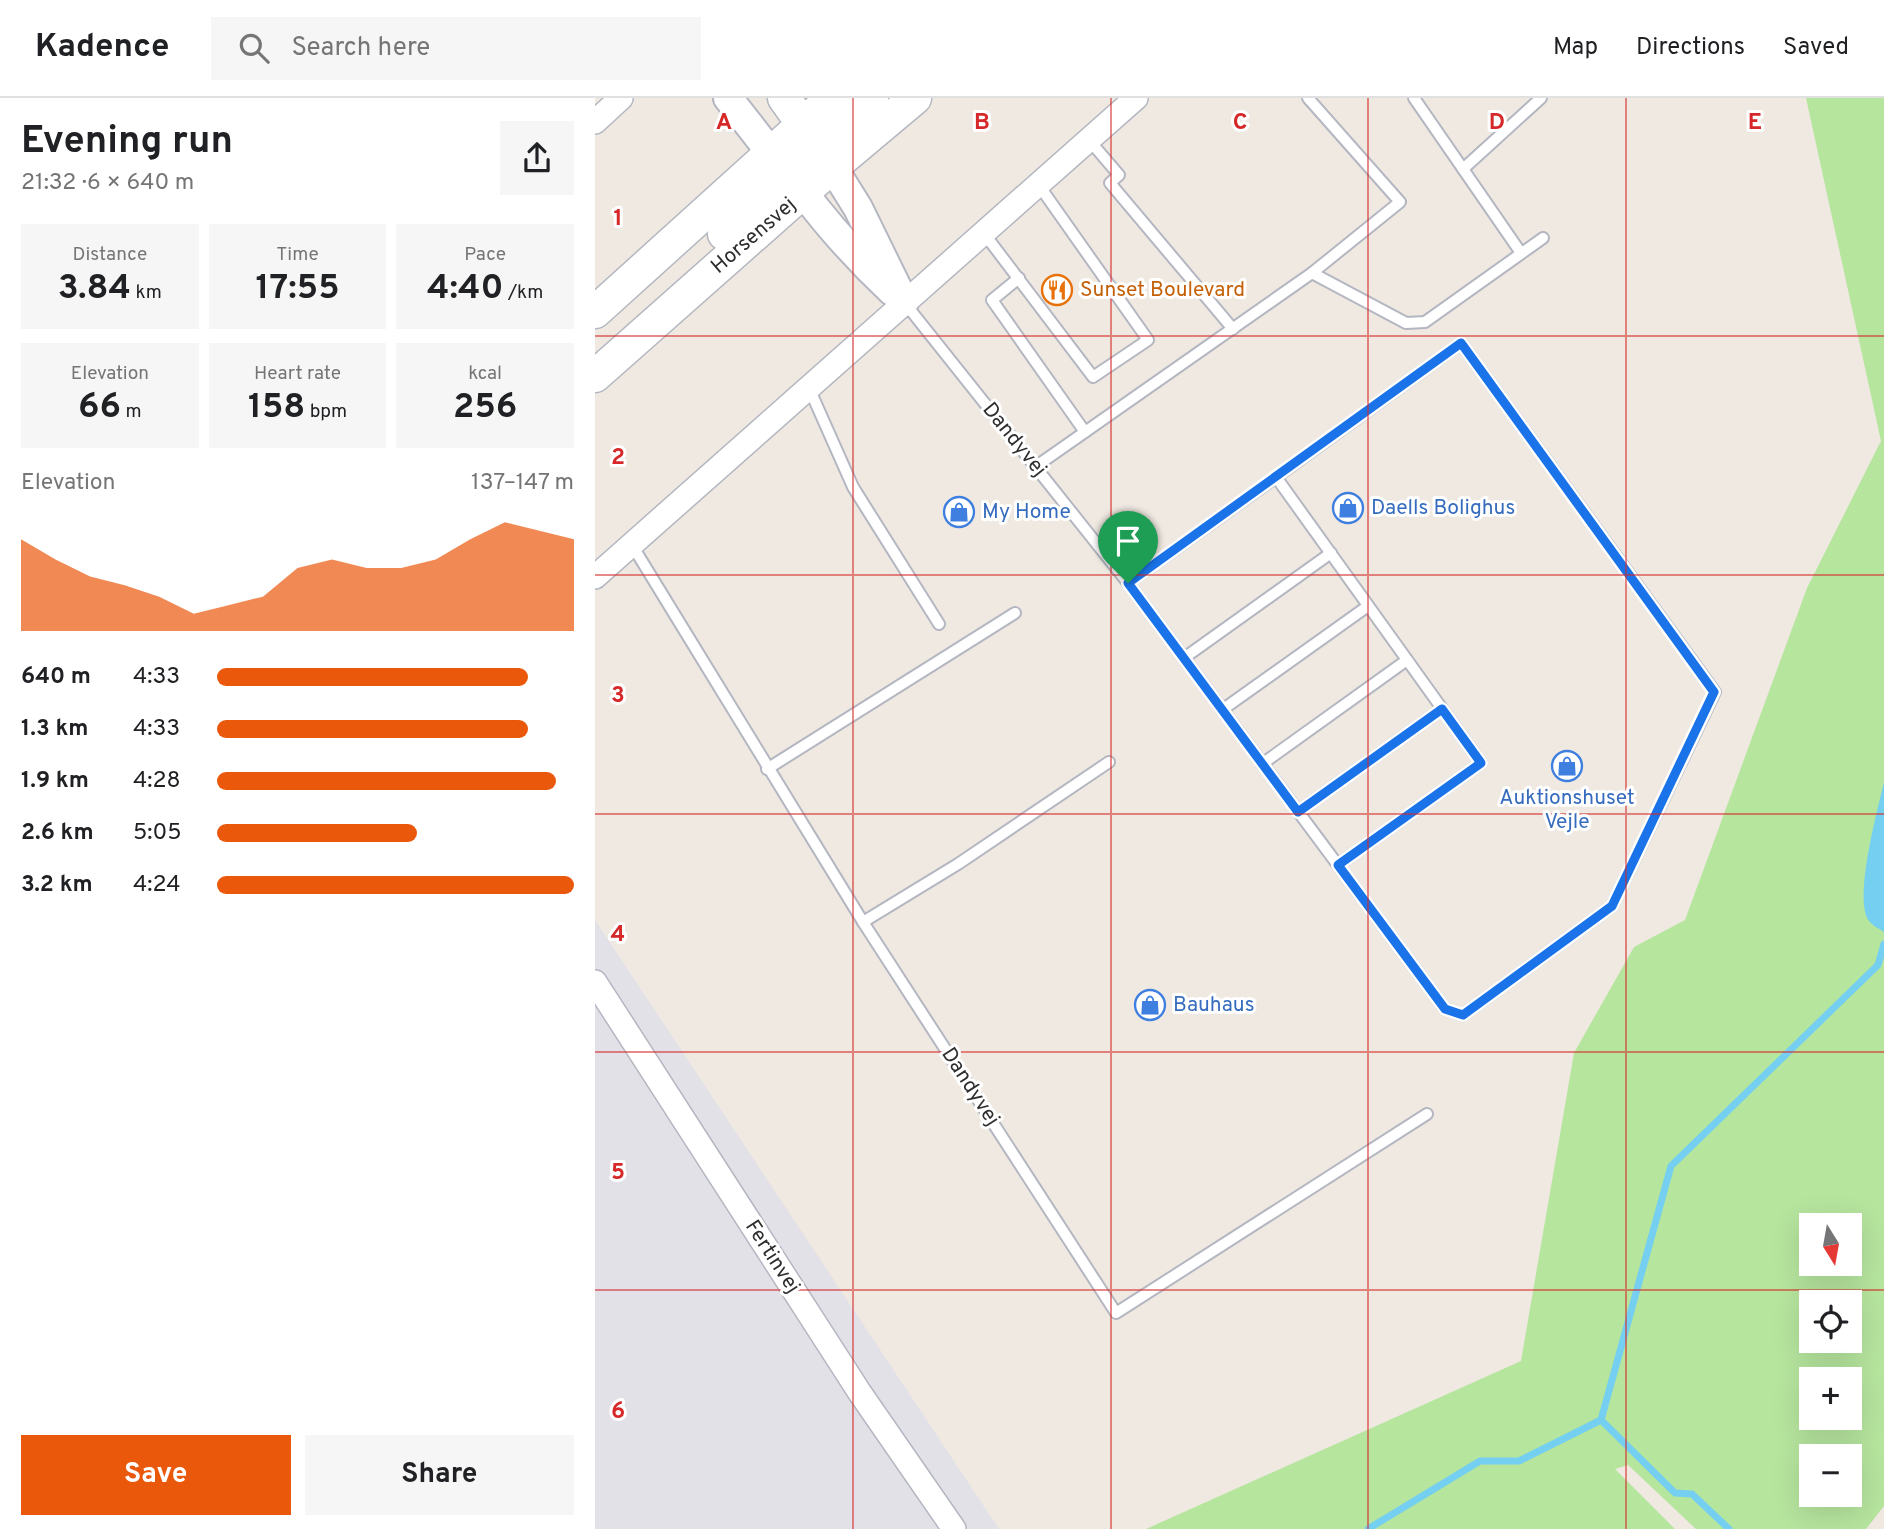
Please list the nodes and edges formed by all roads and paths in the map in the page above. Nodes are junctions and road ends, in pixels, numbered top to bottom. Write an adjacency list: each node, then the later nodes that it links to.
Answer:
1 (621, 98): 11 (street)
2 (728, 98): 14 (street)
3 (784, 98): 13 (main road)
4 (832, 98): 13 (main road, Horsensvej)
5 (872, 98): 13 (main road)
6 (915, 98): 13 (main road, Horsensvej)
7 (1136, 98): 12 (street)
8 (1308, 98): 21 (lane)
9 (1414, 98): 15 (lane)
10 (1541, 98): 15 (lane)
11 (595, 122)
12 (1089, 139): 16 (street); 25 (lane)
13 (818, 146): 14 (main road, Horsensvej); 17 (main road, Horsensvej); 23 (street, Dandyvej)
14 (777, 160): 17 (main road); 24 (main road, Horsensvej); 26 (main road)
15 (1463, 169): 20 (lane)
16 (1038, 184): 18 (street); 22 (lane)
17 (803, 192): 23 (street, Dandyvej); 26 (main road, Horsensvej)
18 (983, 232): 22 (lane); 23 (street)
19 (1543, 238): 20 (lane)
20 (1521, 253): 21 (lane)
21 (1313, 273): 25 (lane)
22 (1019, 278): 29 (lane)
23 (904, 302): 28 (street); 30 (lane, Dandyvej)
24 (595, 312)
25 (1233, 329): 29 (lane)
26 (621, 353): 27 (main road, Horsensvej)
27 (595, 376)
28 (809, 387): 32 (street); 38 (lane)
29 (1085, 432): 30 (lane)
30 (1035, 467): 35 (lane, Dandyvej)
31 (1276, 477): 33 (lane); 35 (lane); 47 (lane, Dandyvej)
32 (632, 545): 34 (street); 45 (lane, Dandyvej)
33 (1331, 553): 36 (lane); 39 (lane)
34 (595, 577)
35 (1128, 583): 39 (lane, Dandyvej)
36 (1368, 606): 40 (lane); 42 (lane)
37 (1015, 612): 45 (lane)
38 (939, 624)
39 (1184, 658): 42 (lane, Dandyvej)
40 (1407, 660): 41 (lane); 44 (lane)
41 (1442, 709): 46 (lane); 47 (lane)
42 (1222, 710): 44 (lane, Dandyvej)
43 (1109, 762): 48 (lane)
44 (1262, 764): 46 (lane, Dandyvej)
45 (768, 769): 48 (lane, Dandyvej)
46 (1298, 812): 47 (lane, Dandyvej)
47 (1338, 865)
48 (863, 922): 50 (lane, Dandyvej)
49 (595, 982): 51 (street, Fertinvej)
50 (1427, 1114)
51 (954, 1529)

